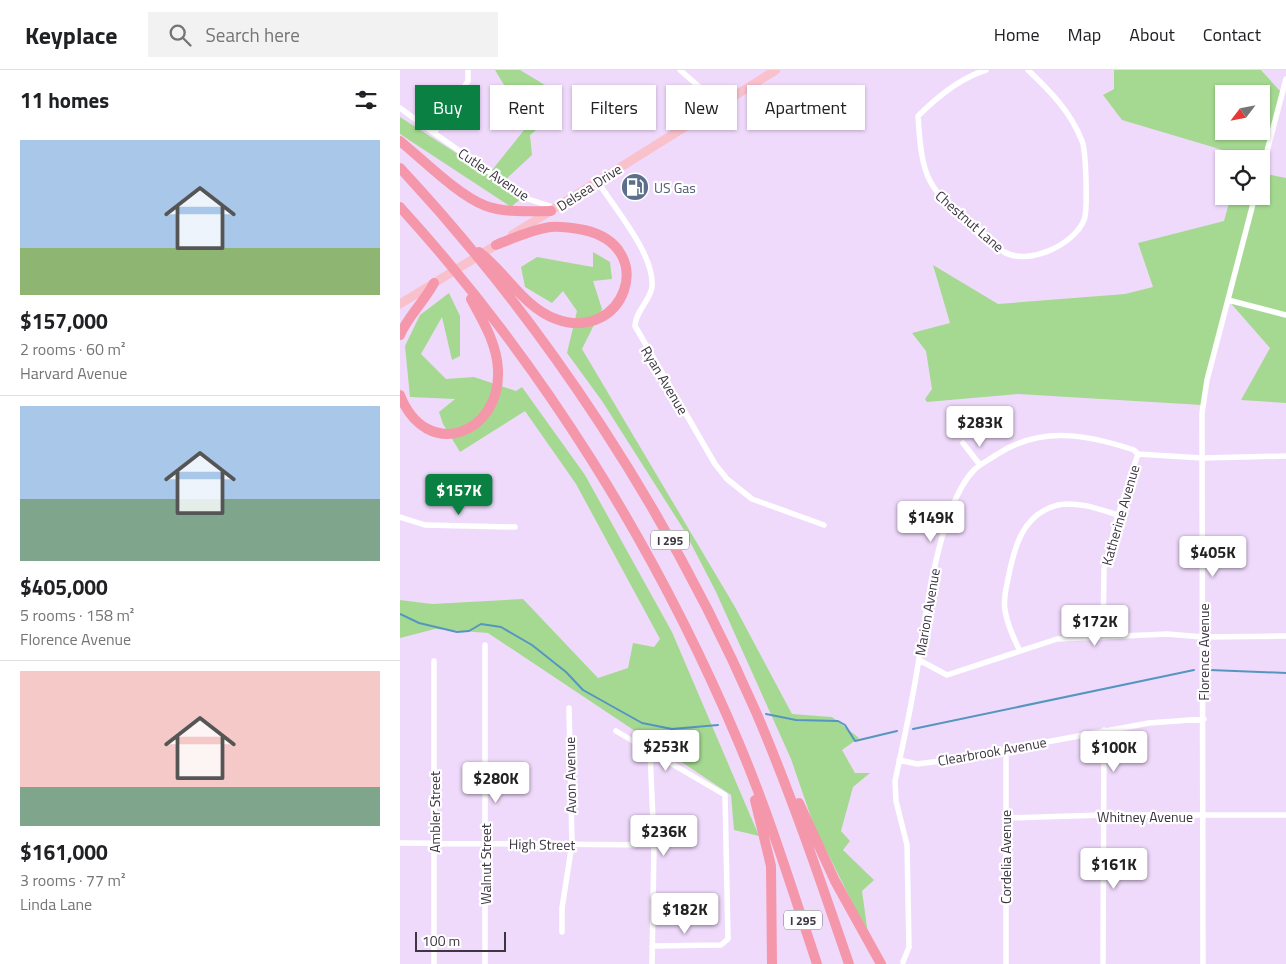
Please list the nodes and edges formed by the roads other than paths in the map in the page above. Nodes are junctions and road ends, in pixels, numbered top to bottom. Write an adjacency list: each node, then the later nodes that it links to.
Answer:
1 (468, 70): 12 (street)
2 (680, 70): 8 (street)
3 (776, 70): 9 (main road, Delsea Drive)
4 (986, 70): 6 (street, Chestnut Lane)
5 (1028, 70): 6 (street, Chestnut Lane)
6 (969, 72)
7 (1286, 79): 14 (street)
8 (697, 85)
9 (737, 94)
10 (400, 108): 12 (street, Cutler Avenue)
11 (680, 130): 16 (main road, Delsea Drive)
12 (434, 133): 19 (street, Cutler Avenue)
13 (400, 141): 19 (highway)
14 (1267, 150)
15 (400, 168): 20 (highway, I 295)
16 (598, 182): 19 (main road, Delsea Drive); 36 (street, Ryan Avenue)
17 (1253, 205): 24 (street, Florence Avenue)
18 (400, 207): 22 (highway, I 295)
19 (554, 210): 21 (main road, Delsea Drive)
20 (465, 240): 21 (highway); 46 (highway, I 295)
21 (496, 245): 23 (main road, Delsea Drive)
22 (457, 274): 28 (highway); 50 (highway, I 295)
23 (434, 283): 25 (main road, Delsea Drive); 27 (highway)
24 (1228, 300): 26 (street); 32 (street, Florence Avenue)
25 (400, 304)
26 (1286, 315)
27 (400, 335)
28 (400, 395)
29 (963, 443): 33 (street)
30 (1138, 454): 32 (street, Marion Avenue); 33 (street, Marion Avenue); 34 (street, Katherine Avenue)
31 (1286, 456): 32 (street, Marion Avenue)
32 (1202, 458): 39 (street, Florence Avenue)
33 (980, 465): 43 (street, Marion Avenue)
34 (1118, 515): 38 (street, Katherine Avenue); 42 (street)
35 (400, 517): 37 (street)
36 (824, 526)
37 (515, 527)
38 (1103, 636): 39 (street); 42 (street)
39 (1204, 636): 40 (street); 47 (street, Florence Avenue)
40 (1286, 636)
41 (486, 645): 60 (street, Walnut Street)
42 (1019, 649): 43 (street)
43 (919, 660): 53 (street, Marion Avenue)
44 (434, 661): 59 (street, Ambler Street)
45 (570, 708): 61 (street, Avon Avenue)
46 (756, 713): 67 (highway); 74 (highway, I 295)
47 (1204, 719): 48 (street, Clearbrook Avenue); 56 (street, Florence Avenue)
48 (1104, 730): 52 (street, Clearbrook Avenue); 54 (street)
49 (616, 731): 51 (street)
50 (739, 742): 64 (highway); 73 (highway, I 295)
51 (650, 750): 62 (street); 65 (street)
52 (1006, 750): 53 (street, Clearbrook Avenue); 57 (street, Cordelia Avenue)
53 (899, 760): 66 (street, Marion Avenue)
54 (1104, 815): 56 (street, Whitney Avenue); 57 (street, Whitney Avenue); 76 (street)
55 (1286, 815): 56 (street, Whitney Avenue)
56 (1203, 816): 77 (street, Florence Avenue)
57 (1005, 818): 75 (street, Cordelia Avenue)
58 (400, 843): 59 (street, High Street)
59 (434, 843): 60 (street, High Street); 68 (street, Ambler Street)
60 (486, 843): 61 (street, High Street); 69 (street, Walnut Street)
61 (572, 844): 62 (street, High Street); 63 (street, Avon Avenue)
62 (654, 845): 65 (street)
63 (562, 932)
64 (773, 944): 71 (highway); 72 (highway)
65 (652, 946): 70 (street)
66 (903, 962)
67 (880, 963)
68 (434, 964)
69 (485, 964)
70 (652, 964)
71 (766, 964)
72 (772, 964)
73 (817, 964)
74 (849, 964)
75 (1006, 964)
76 (1103, 964)
77 (1203, 964)

